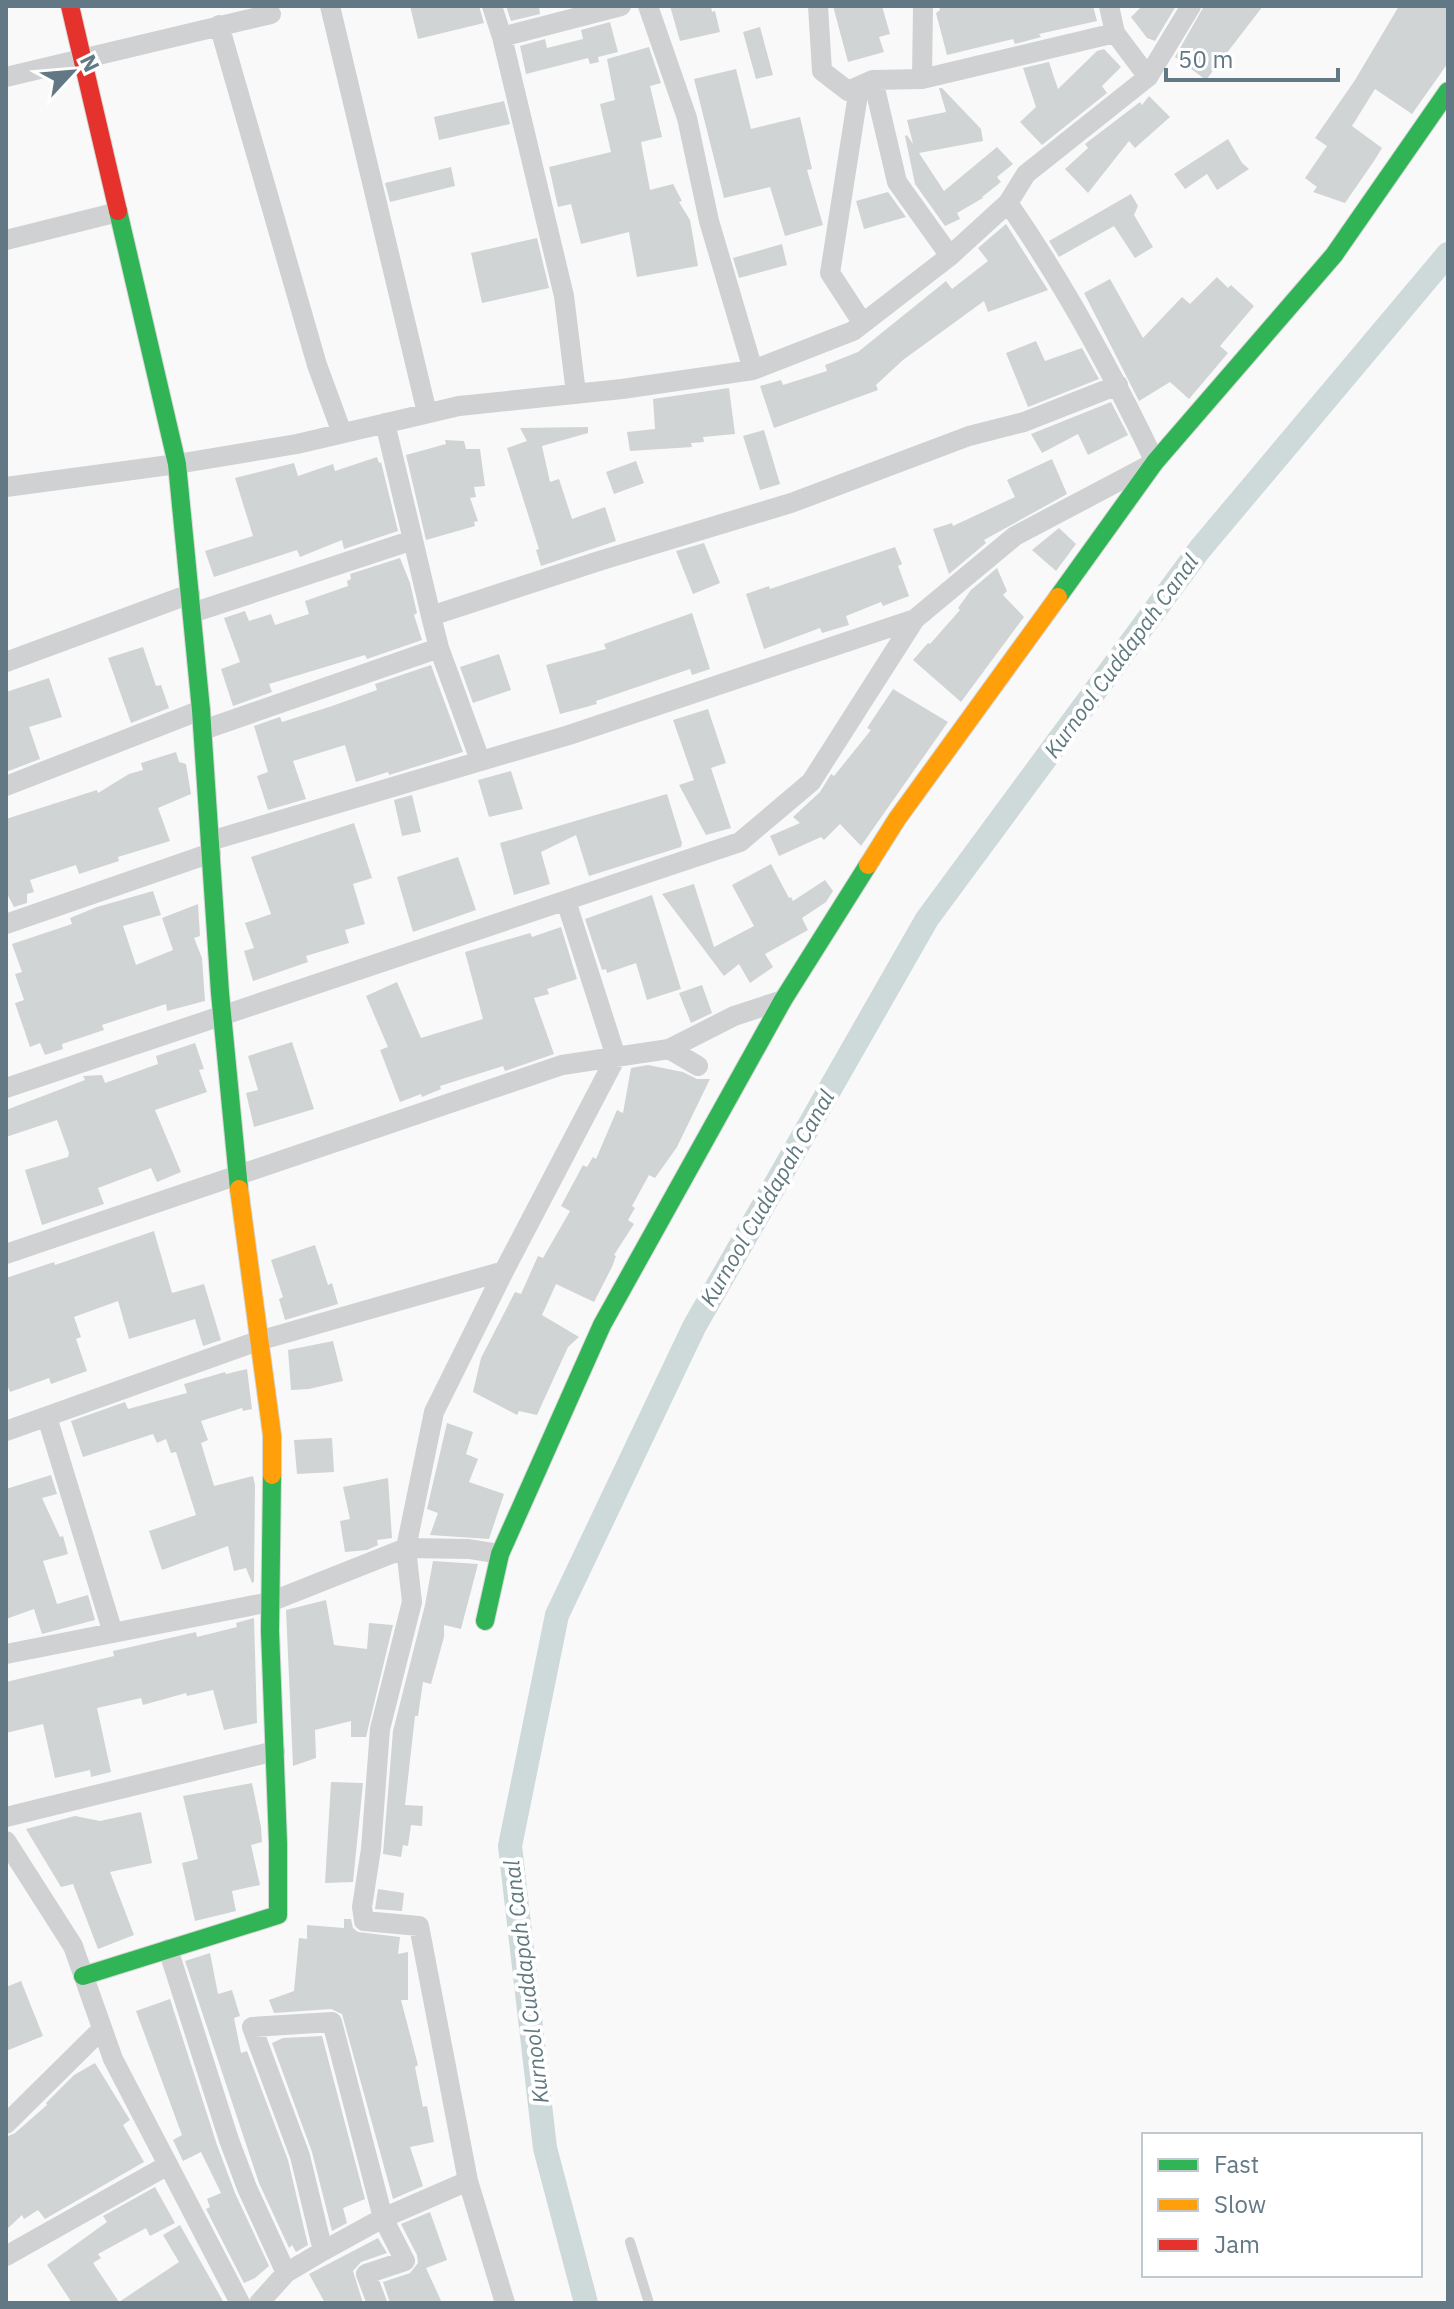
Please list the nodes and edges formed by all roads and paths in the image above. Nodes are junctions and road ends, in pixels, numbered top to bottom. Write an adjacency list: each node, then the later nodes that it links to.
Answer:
1 (70, 6): 14 (street)
2 (330, 6): 28 (street)
3 (492, 6): 13 (street)
4 (621, 6): 13 (street)
5 (648, 6): 25 (street)
6 (818, 6): 18 (street)
7 (923, 6): 17 (street)
8 (1109, 6): 12 (street)
9 (1191, 6): 16 (street)
10 (271, 14): 11 (street)
11 (219, 25): 14 (street); 30 (street)
12 (1115, 33): 16 (street); 17 (street)
13 (502, 37): 27 (street)
14 (83, 59): 15 (street); 21 (street)
15 (6, 77)
16 (1148, 77): 20 (street)
17 (922, 79): 18 (street)
18 (866, 84): 23 (street); 24 (street)
19 (1448, 91): 31 (street)
20 (1008, 203): 23 (street); 26 (street)
21 (118, 212): 22 (street); 32 (street)
22 (6, 240)
23 (950, 256): 24 (street)
24 (862, 322): 25 (street)
25 (753, 370): 27 (street)
26 (1118, 385): 31 (street); 36 (street)
27 (576, 393): 28 (street)
28 (427, 413): 29 (street)
29 (385, 423): 30 (street); 34 (street)
30 (342, 433): 32 (street)
31 (1155, 462): 37 (street); 46 (street)
32 (177, 464): 33 (street); 35 (street)
33 (6, 487)
34 (413, 540): 35 (street); 36 (street)
35 (191, 603): 39 (street); 40 (street)
36 (431, 616): 38 (street)
37 (915, 619): 41 (street); 44 (street)
38 (439, 648): 40 (street); 41 (street)
39 (6, 662)
40 (202, 720): 42 (street); 43 (street)
41 (480, 760): 43 (street)
42 (6, 786)
43 (211, 847): 45 (street); 47 (street)
44 (566, 901): 47 (street); 49 (street)
45 (6, 924)
46 (783, 1000): 48 (street); 59 (street)
47 (224, 1013): 51 (street); 52 (street)
48 (669, 1049): 49 (street); 50 (street)
49 (616, 1057): 52 (street); 54 (street)
50 (698, 1066)
51 (6, 1088)
52 (237, 1174): 53 (street); 55 (street)
53 (6, 1254)
54 (504, 1271): 55 (street); 58 (street)
55 (258, 1341): 56 (street); 60 (street)
56 (47, 1417): 57 (street); 62 (street)
57 (6, 1431)
58 (406, 1548): 59 (street); 60 (street); 72 (street)
59 (500, 1554): 61 (street)
60 (270, 1602): 62 (street); 64 (street)
61 (485, 1621)
62 (113, 1633): 63 (street)
63 (6, 1654)
64 (275, 1751): 65 (street); 67 (street)
65 (6, 1817)
66 (6, 1841): 68 (street)
67 (168, 1949): 68 (street); 77 (street)
68 (83, 1976): 69 (street)
69 (102, 2029): 70 (street); 71 (street)
70 (6, 2124)
71 (168, 2165): 76 (street); 78 (street)
72 (468, 2181): 73 (street); 81 (street)
73 (383, 2218): 75 (street); 75 (street); 80 (street)
74 (630, 2242): 82 (lane)
75 (323, 2251): 77 (street)
76 (6, 2256)
77 (286, 2273): 79 (street)
78 (240, 2303)
79 (259, 2303)
80 (377, 2303)
81 (505, 2303)
82 (649, 2303)

